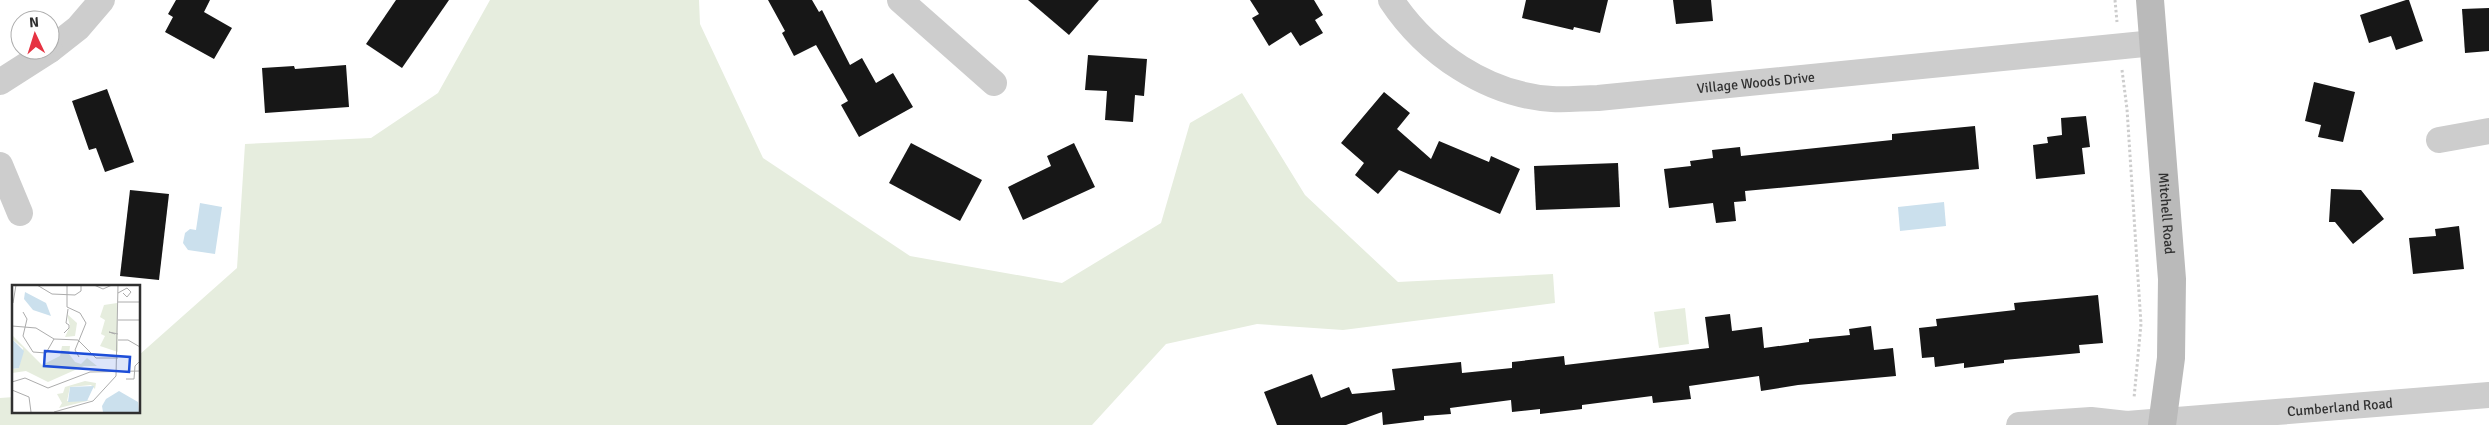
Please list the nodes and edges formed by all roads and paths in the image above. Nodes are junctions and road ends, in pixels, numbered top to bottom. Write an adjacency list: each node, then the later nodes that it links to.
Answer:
1 (102, 0): 6 (street)
2 (900, 0): 11 (street)
3 (1391, 0): 8 (street, Village Woods Drive)
4 (2115, 0): 8 (path)
5 (2150, 0): 7 (main road, Mitchell Road)
6 (60, 42)
7 (2154, 42): 8 (street, Village Woods Drive); 17 (main road, Mitchell Road)
8 (2118, 47): 18 (path)
9 (34, 60): 10 (street)
10 (0, 82)
11 (994, 83)
12 (2489, 131): 13 (street)
13 (2439, 140)
14 (0, 165): 15 (street)
15 (20, 213)
16 (2489, 395): 17 (street, Cumberland Road)
17 (2162, 423): 18 (street, Cumberland Road)
18 (2127, 424): 19 (street, Cumberland Road)
19 (2018, 425)

